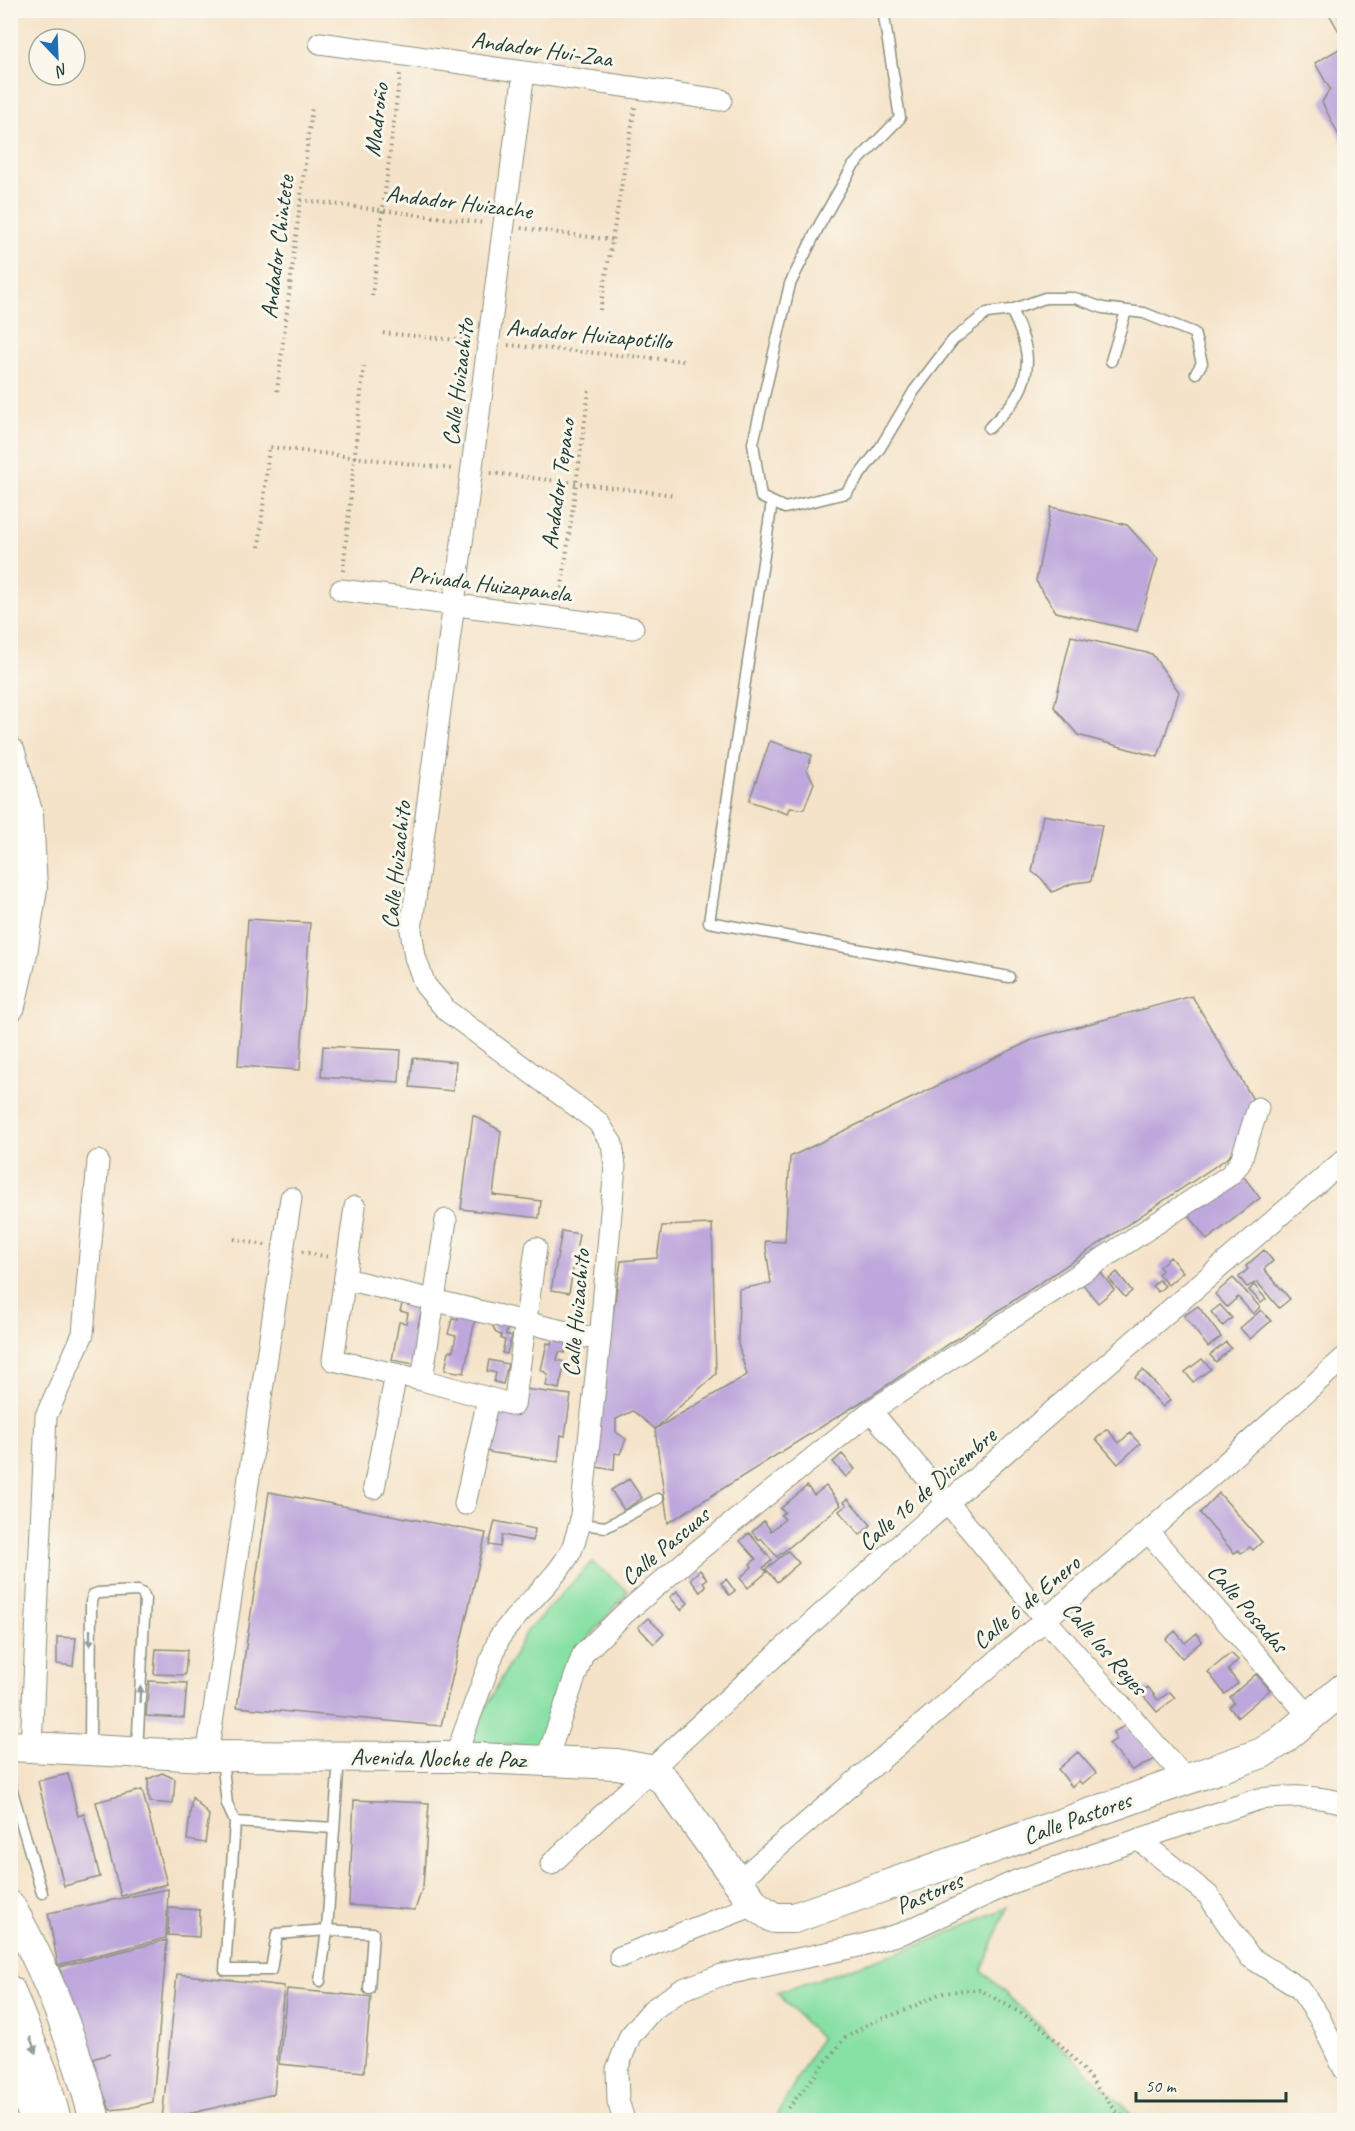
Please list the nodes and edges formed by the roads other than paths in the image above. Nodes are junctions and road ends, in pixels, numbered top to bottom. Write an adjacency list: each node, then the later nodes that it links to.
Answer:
1 (883, 10): 10 (lane)
2 (320, 43): 3 (street, Andador Hui-Zaa)
3 (524, 72): 4 (street, Andador Hui-Zaa); 12 (street, Calle Huizachito)
4 (721, 100)
5 (1011, 310): 6 (lane); 9 (lane); 10 (lane)
6 (1126, 311): 7 (lane); 8 (lane)
7 (1111, 361)
8 (1196, 374)
9 (989, 429)
10 (772, 502): 17 (lane)
11 (341, 590): 12 (street, Privada Huizapanela)
12 (454, 605): 13 (street, Privada Huizapanela); 29 (street, Calle Huizachito)
13 (633, 628)
14 (10, 753): 18 (street)
15 (10, 841): 16 (street)
16 (10, 893)
17 (1010, 977)
18 (10, 1006)
19 (1258, 1108): 34 (street, Calle Pascuas)
20 (1344, 1160): 37 (street, Calle 16 de Diciembre)
21 (98, 1161): 44 (street)
22 (291, 1198): 47 (street)
23 (354, 1207): 26 (street)
24 (446, 1220): 27 (street)
25 (536, 1248): 28 (street)
26 (347, 1270): 27 (street); 31 (street)
27 (433, 1299): 28 (street); 32 (street)
28 (525, 1323): 29 (street); 33 (street)
29 (600, 1340): 39 (street, Calle Huizachito)
30 (1344, 1358): 40 (street, Calle 6 de Enero)
31 (396, 1374): 32 (street); 35 (street)
32 (422, 1380): 33 (street)
33 (488, 1399): 38 (street)
34 (871, 1411): 37 (street, Calle los Reyes); 50 (street, Calle Pascuas)
35 (374, 1488)
36 (658, 1499): 39 (lane)
37 (949, 1503): 41 (street, Calle los Reyes); 51 (street, Calle 16 de Diciembre)
38 (465, 1504)
39 (580, 1524): 49 (street, Calle Huizachito)
40 (1148, 1532): 41 (street, Calle 6 de Enero); 43 (street, Calle Posadas)
41 (1045, 1619): 52 (street, Calle los Reyes); 60 (street, Calle 6 de Enero)
42 (1344, 1688): 43 (street, Calle Pastores)
43 (1310, 1717): 52 (street, Calle Pastores)
44 (21, 1746): 45 (street, Avenida Noche de Paz)
45 (90, 1750): 46 (street, Avenida Noche de Paz); 46 (lane, one-way to 45)
46 (137, 1752): 47 (street, Avenida Noche de Paz)
47 (214, 1756): 48 (street, Avenida Noche de Paz); 55 (lane)
48 (339, 1756): 49 (street, Avenida Noche de Paz); 56 (lane)
49 (455, 1757): 50 (street, Avenida Noche de Paz)
50 (546, 1761): 51 (street, Avenida Noche de Paz)
51 (649, 1770): 58 (street, Calle 16 de Diciembre); 60 (street)
52 (1186, 1779): 60 (street, Calle Pastores)
53 (11, 1786): 59 (lane)
54 (1344, 1803): 57 (street, Pastores)
55 (235, 1822): 56 (lane); 62 (lane)
56 (334, 1828): 62 (lane)
57 (1139, 1840): 69 (street); 74 (street, Pastores)
58 (551, 1864)
59 (42, 1893)
60 (746, 1893): 64 (street, Calle 6 de Enero)
61 (10, 1906): 63 (street)
62 (327, 1929): 65 (lane); 66 (lane)
63 (17, 1942): 72 (street); 73 (street)
64 (620, 1957)
65 (320, 1982)
66 (369, 1989)
67 (10, 1991): 71 (street, one-way to 71)
68 (10, 2047): 70 (street)
69 (1344, 2069)
70 (35, 2121)
71 (56, 2121)
72 (78, 2121)
73 (95, 2121)
74 (624, 2121)

